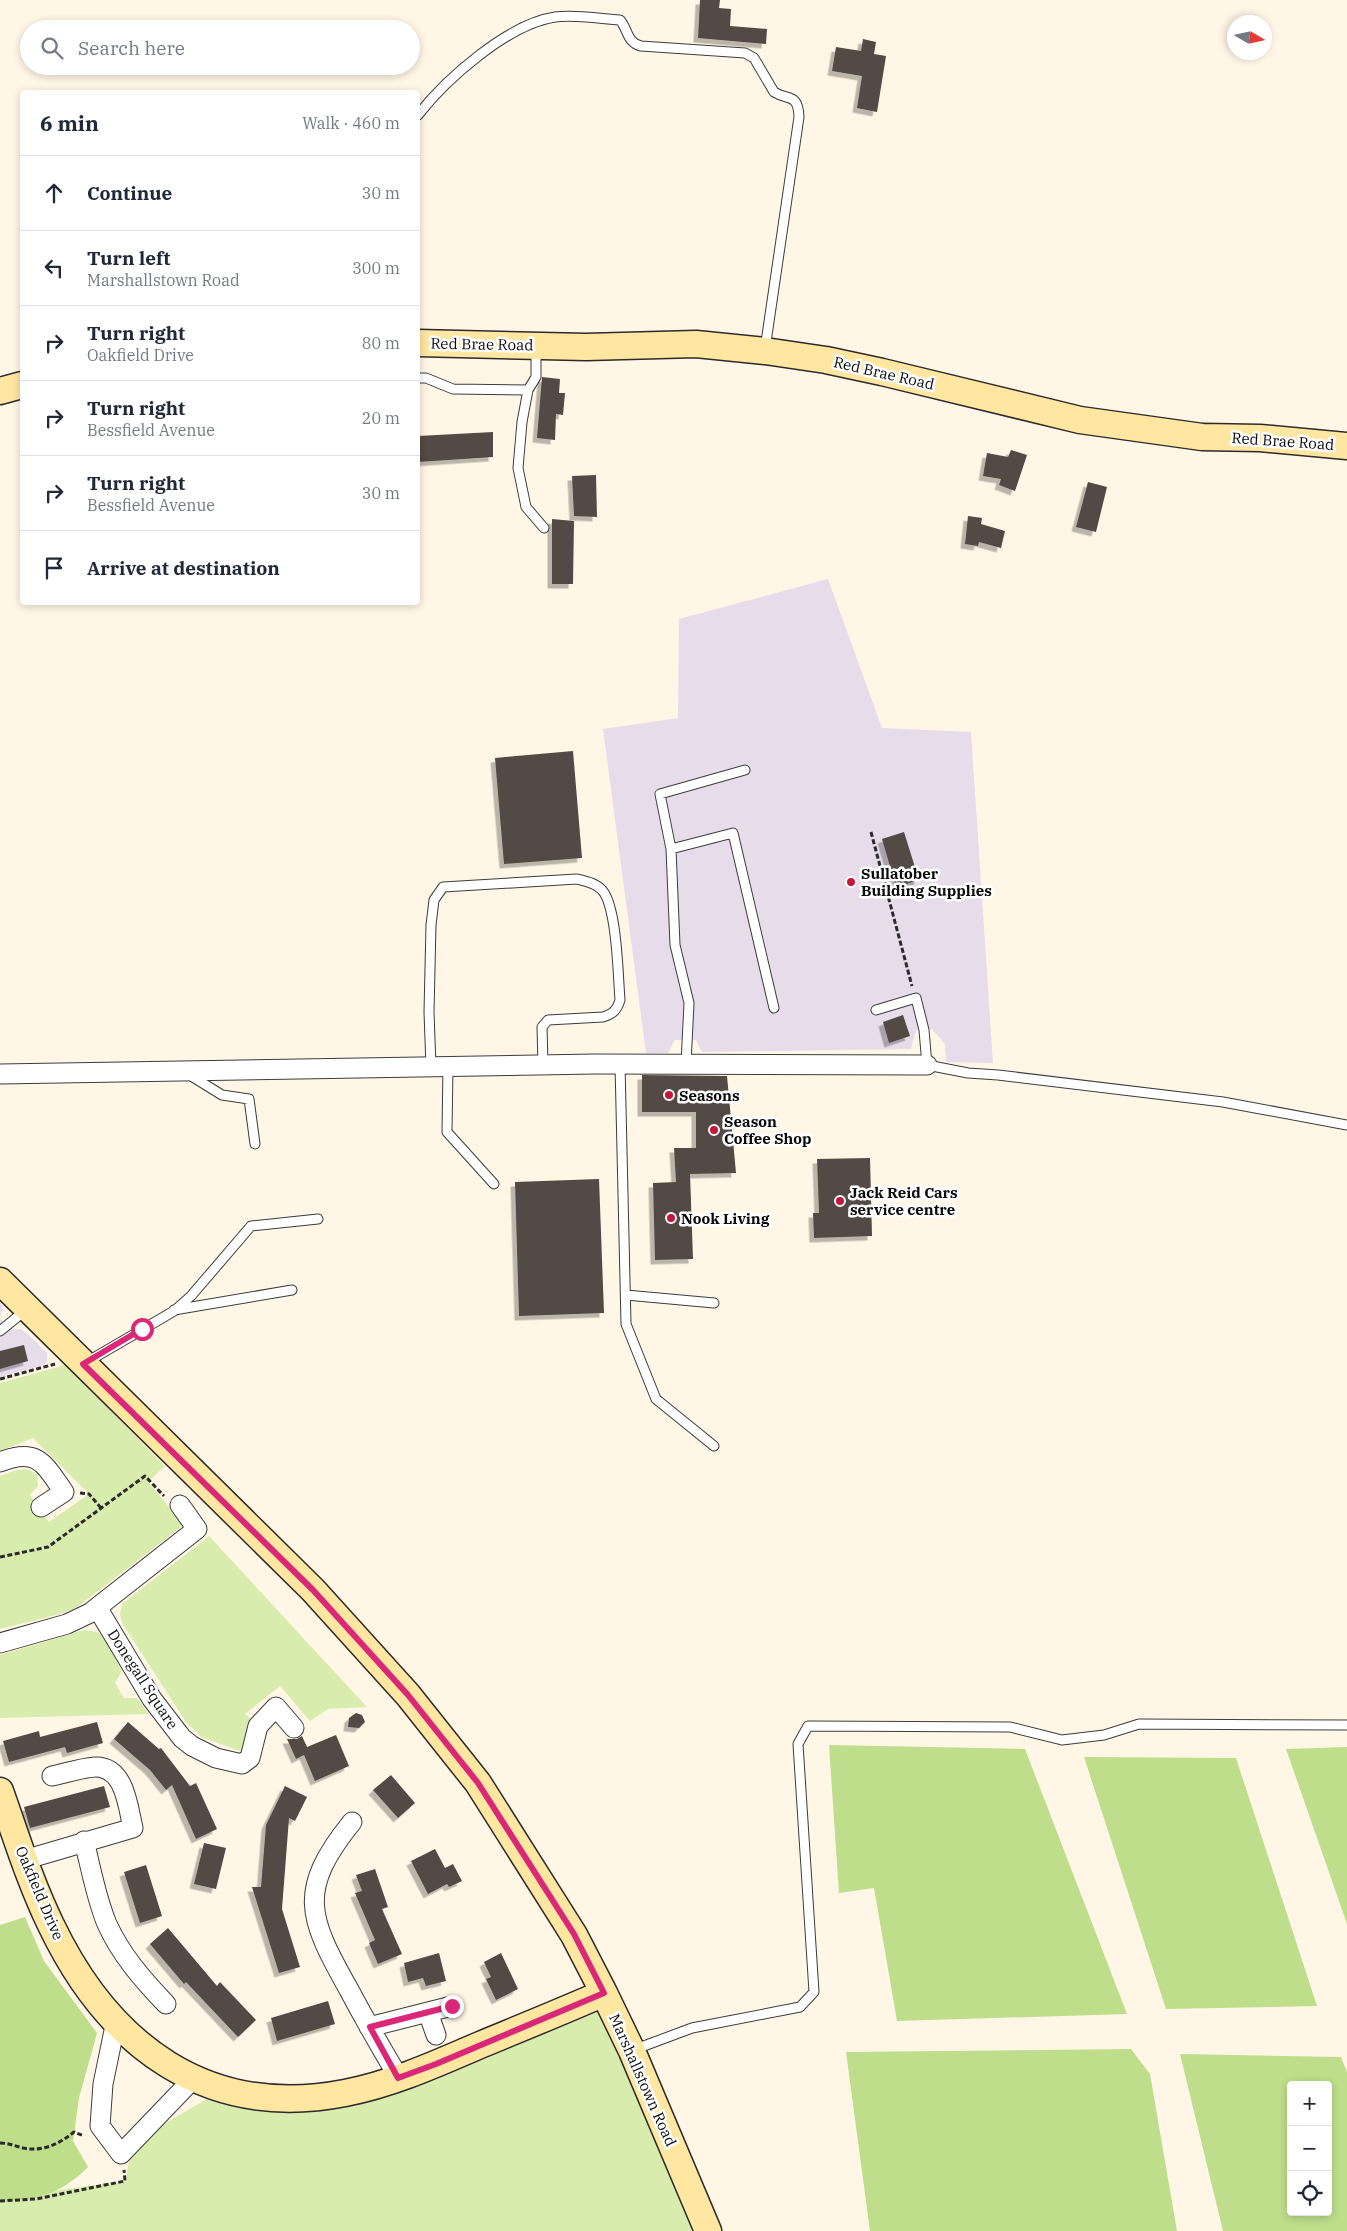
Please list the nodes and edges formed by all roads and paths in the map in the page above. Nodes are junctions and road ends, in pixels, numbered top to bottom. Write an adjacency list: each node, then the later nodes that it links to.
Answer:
1 (420, 113): 4 (lane)
2 (420, 342): 3 (street, Red Brae Road)
3 (536, 344): 4 (street, Red Brae Road); 7 (lane)
4 (765, 351): 9 (street, Red Brae Road)
5 (420, 378): 7 (lane)
6 (20, 386): 8 (street)
7 (528, 390): 10 (lane)
8 (0, 391)
9 (1347, 446)
10 (544, 528)
11 (745, 770): 13 (lane)
12 (871, 832): 14 (path)
13 (671, 849): 15 (lane); 19 (lane)
14 (916, 998): 16 (lane); 20 (lane)
15 (774, 1008)
16 (876, 1010)
17 (543, 1064): 18 (street); 21 (street); 21 (lane)
18 (620, 1064): 19 (street); 30 (lane)
19 (686, 1064): 20 (street)
20 (927, 1065): 24 (lane)
21 (439, 1066): 22 (street); 26 (lane)
22 (184, 1071): 23 (street); 25 (lane)
23 (0, 1074)
24 (1347, 1124)
25 (255, 1144)
26 (494, 1184)
27 (318, 1219): 33 (lane)
28 (0, 1281): 32 (street, Marshallstown Road)
29 (292, 1290): 33 (lane)
30 (626, 1295): 31 (lane); 37 (lane)
31 (714, 1303)
32 (27, 1309): 34 (lane); 35 (street, Marshallstown Road)
33 (174, 1310): 35 (lane)
34 (0, 1331)
35 (80, 1361): 36 (path); 53 (street, Marshallstown Road)
36 (0, 1379)
37 (714, 1446)
38 (0, 1462): 39 (street)
39 (64, 1492): 41 (street); 42 (path)
40 (180, 1505): 42 (path); 44 (street)
41 (41, 1507)
42 (100, 1508): 43 (path)
43 (0, 1557)
44 (98, 1609): 45 (street); 47 (street, Donegall Square)
45 (0, 1643)
46 (1347, 1726): 60 (lane)
47 (294, 1728)
48 (52, 1776): 51 (street)
49 (0, 1791): 52 (street, Oakfield Drive)
50 (352, 1822): 58 (street)
51 (84, 1841): 52 (street); 54 (street)
52 (24, 1860): 57 (street, Oakfield Drive)
53 (604, 1993): 60 (street, Marshallstown Road); 62 (street, Oakfield Drive)
54 (166, 2004)
55 (452, 2006): 56 (street)
56 (428, 2012): 58 (street); 59 (street)
57 (116, 2020): 61 (street, Oakfield Drive); 63 (street)
58 (370, 2027): 62 (street)
59 (436, 2035)
60 (632, 2051): 67 (street, Marshallstown Road)
61 (194, 2078): 62 (street, Oakfield Drive); 65 (street)
62 (398, 2078)
63 (109, 2138): 64 (path); 65 (street)
64 (0, 2143)
65 (122, 2154): 66 (path)
66 (0, 2201)
67 (708, 2231)

